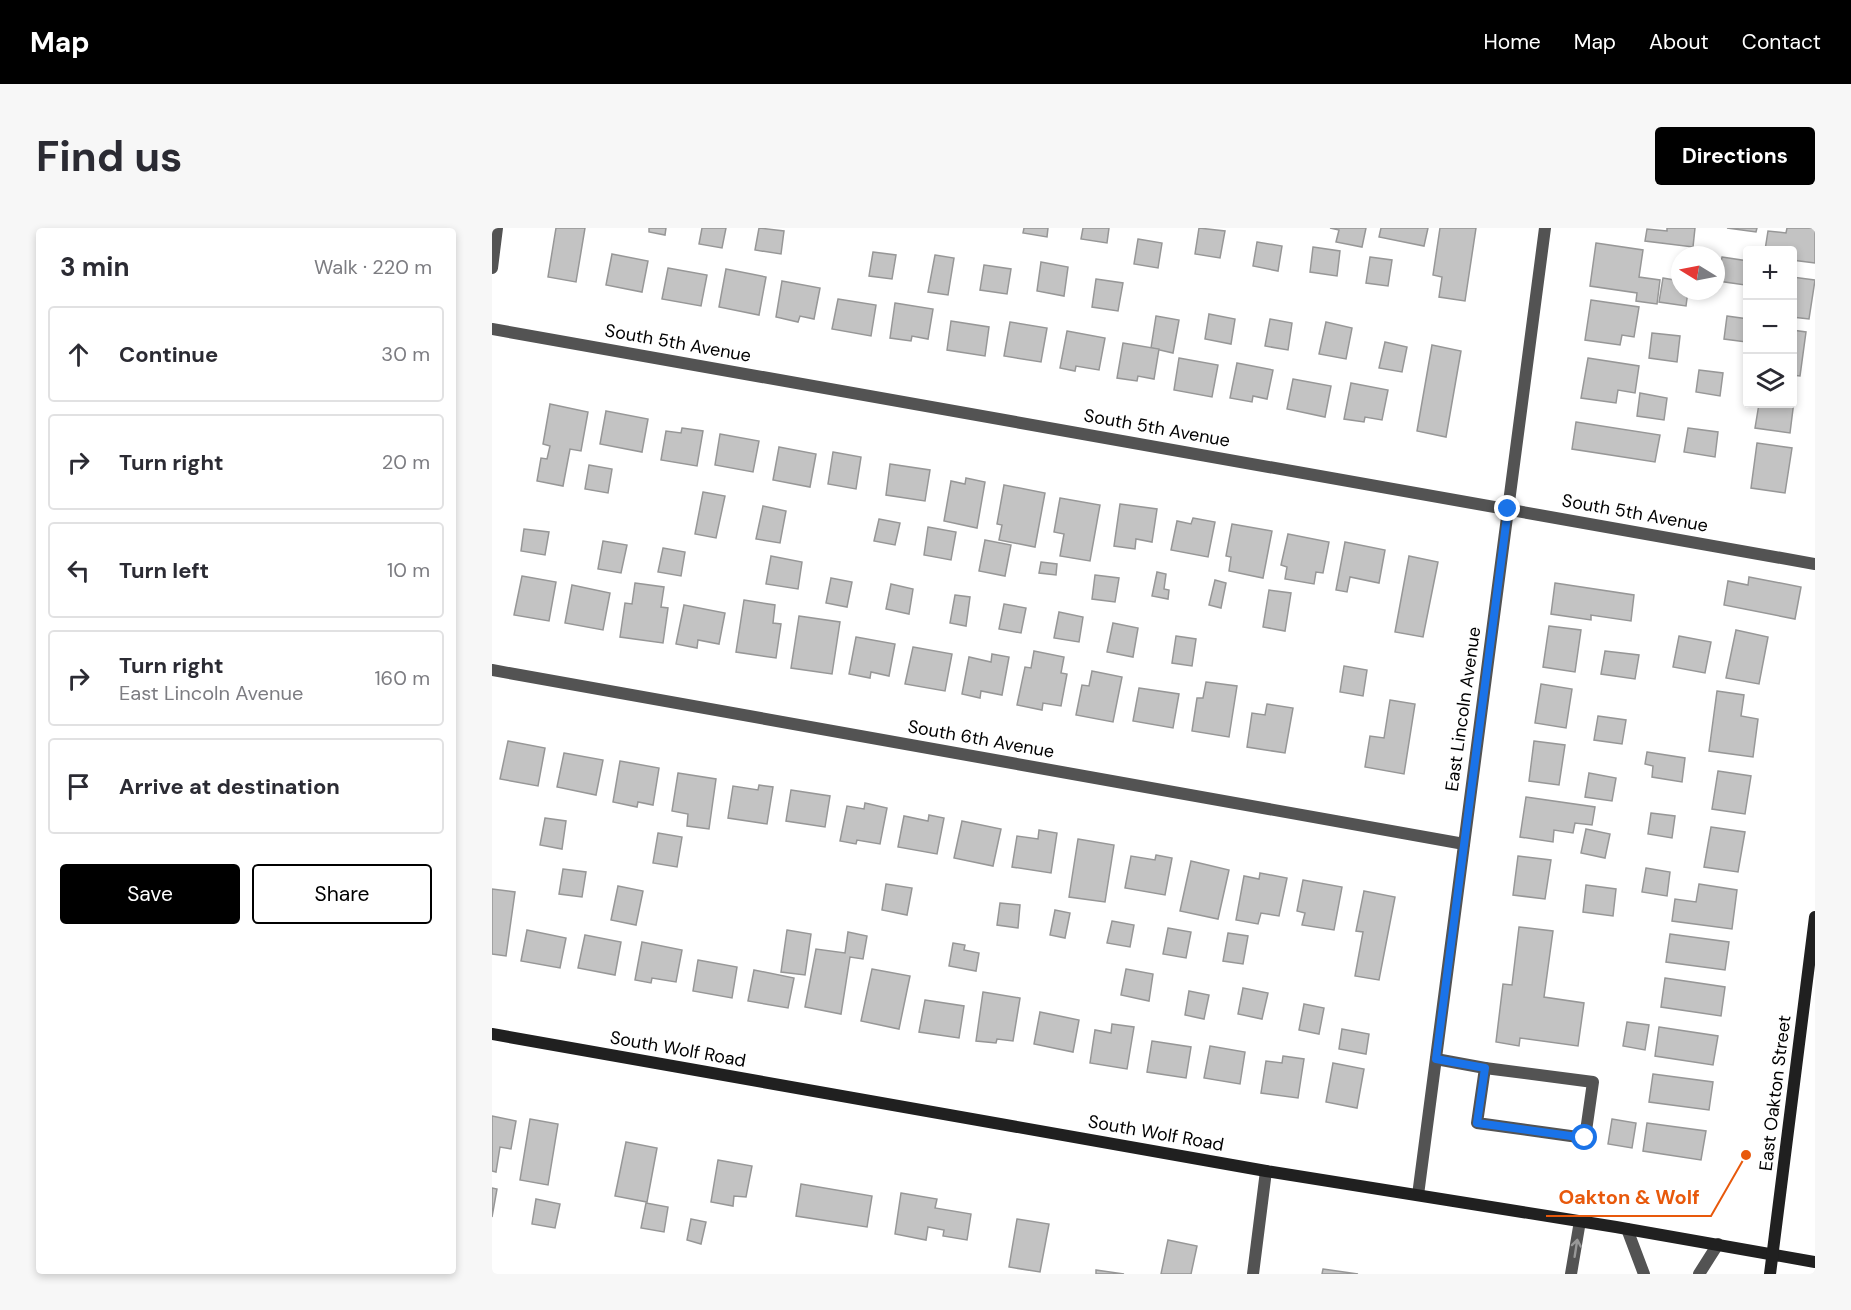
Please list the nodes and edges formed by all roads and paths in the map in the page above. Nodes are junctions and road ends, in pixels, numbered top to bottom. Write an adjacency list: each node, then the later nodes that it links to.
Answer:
1 (497, 228): 3 (street)
2 (1545, 228): 5 (street, East Lincoln Avenue)
3 (492, 268)
4 (492, 329): 5 (street, South 5th Avenue)
5 (1508, 509): 6 (street, South 5th Avenue); 8 (street, East Lincoln Avenue)
6 (1815, 564)
7 (492, 670): 8 (street, South 6th Avenue)
8 (1464, 844): 12 (street, East Lincoln Avenue)
9 (1815, 917): 10 (main road, East Oakton Street)
10 (1814, 941): 19 (main road, East Oakton Street)
11 (492, 1034): 14 (main road, South Wolf Road)
12 (1436, 1059): 13 (street); 15 (street, East Lincoln Avenue)
13 (1485, 1068): 13 (street)
14 (1266, 1171): 15 (main road, South Wolf Road); 21 (street)
15 (1418, 1195): 16 (main road, South Wolf Road)
16 (1580, 1221): 17 (main road, South Wolf Road); 22 (street, one-way to 16)
17 (1627, 1229): 18 (main road, South Wolf Road); 23 (street)
18 (1718, 1244): 19 (main road, South Wolf Road); 24 (street)
19 (1773, 1254): 20 (main road, South Wolf Road); 25 (main road, East Oakton Street)
20 (1815, 1262)
21 (1253, 1274)
22 (1571, 1274)
23 (1644, 1274)
24 (1699, 1274)
25 (1770, 1274)

